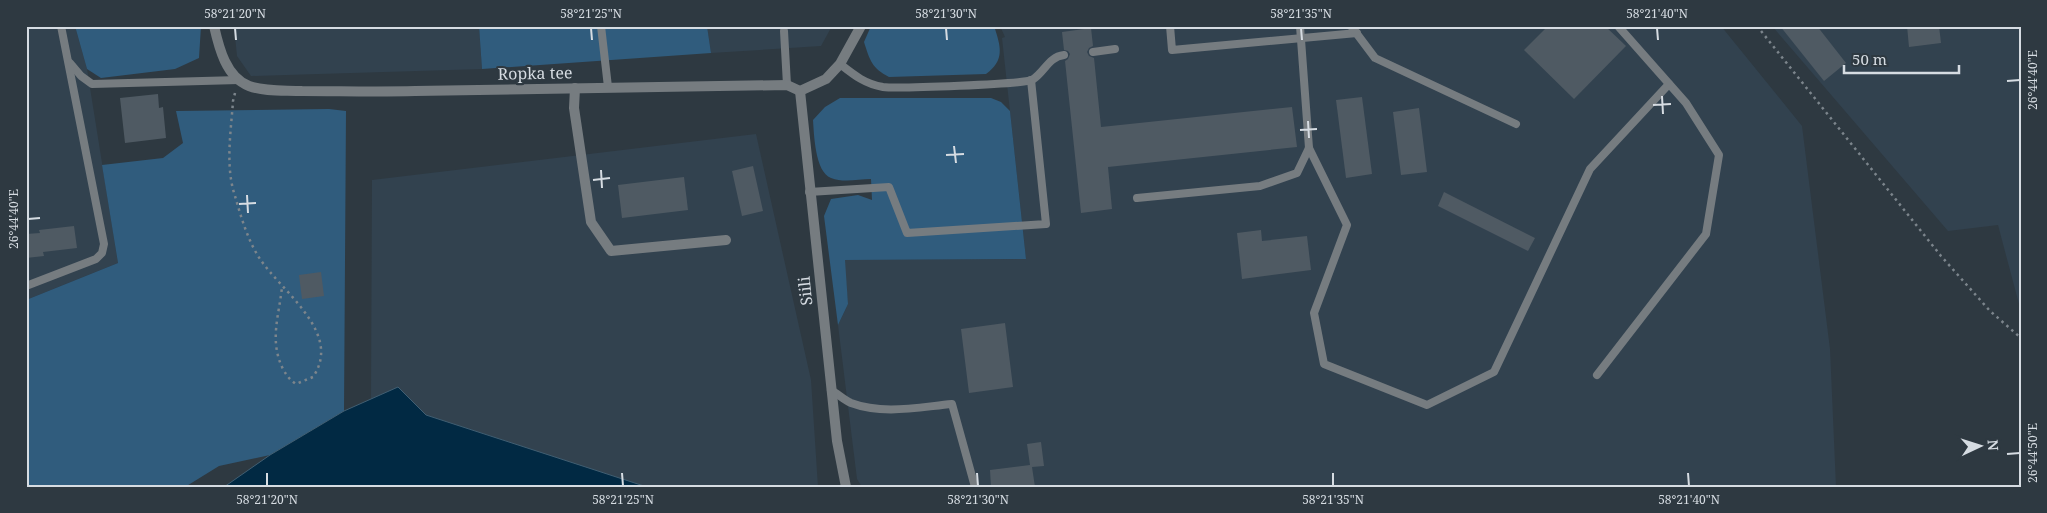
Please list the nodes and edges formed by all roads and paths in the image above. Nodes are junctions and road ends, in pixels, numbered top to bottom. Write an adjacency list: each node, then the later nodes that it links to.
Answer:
1 (62, 26): 16 (lane)
2 (214, 26): 18 (street)
3 (601, 26): 22 (lane)
4 (862, 26): 17 (street)
5 (1170, 26): 12 (lane)
6 (1300, 26): 12 (lane)
7 (1352, 26): 11 (lane)
8 (1618, 26): 20 (lane)
9 (1757, 26): 32 (path)
10 (784, 31): 21 (lane)
11 (1357, 33): 12 (lane); 25 (lane)
12 (1301, 38): 26 (lane)
13 (1115, 49): 14 (lane)
14 (1093, 52)
15 (1064, 55): 19 (lane)
16 (68, 62): 18 (lane); 30 (lane)
17 (840, 64): 19 (lane); 24 (street)
18 (240, 80): 23 (street, Ropka tee); 31 (path)
19 (1031, 80): 27 (lane)
20 (1669, 84): 26 (lane); 33 (lane)
21 (786, 85): 22 (street, Ropka tee); 24 (street, Ropka tee)
22 (608, 87): 23 (street, Ropka tee)
23 (575, 88): 29 (street)
24 (800, 91): 27 (street, Siili)
25 (1516, 124)
26 (1309, 148): 28 (lane)
27 (809, 192): 34 (street, Siili)
28 (1137, 198)
29 (726, 240)
30 (26, 286)
31 (282, 287): 31 (path)
32 (2021, 338)
33 (1597, 375)
34 (831, 390): 35 (street, Siili); 36 (lane)
35 (846, 487)
36 (975, 487)

